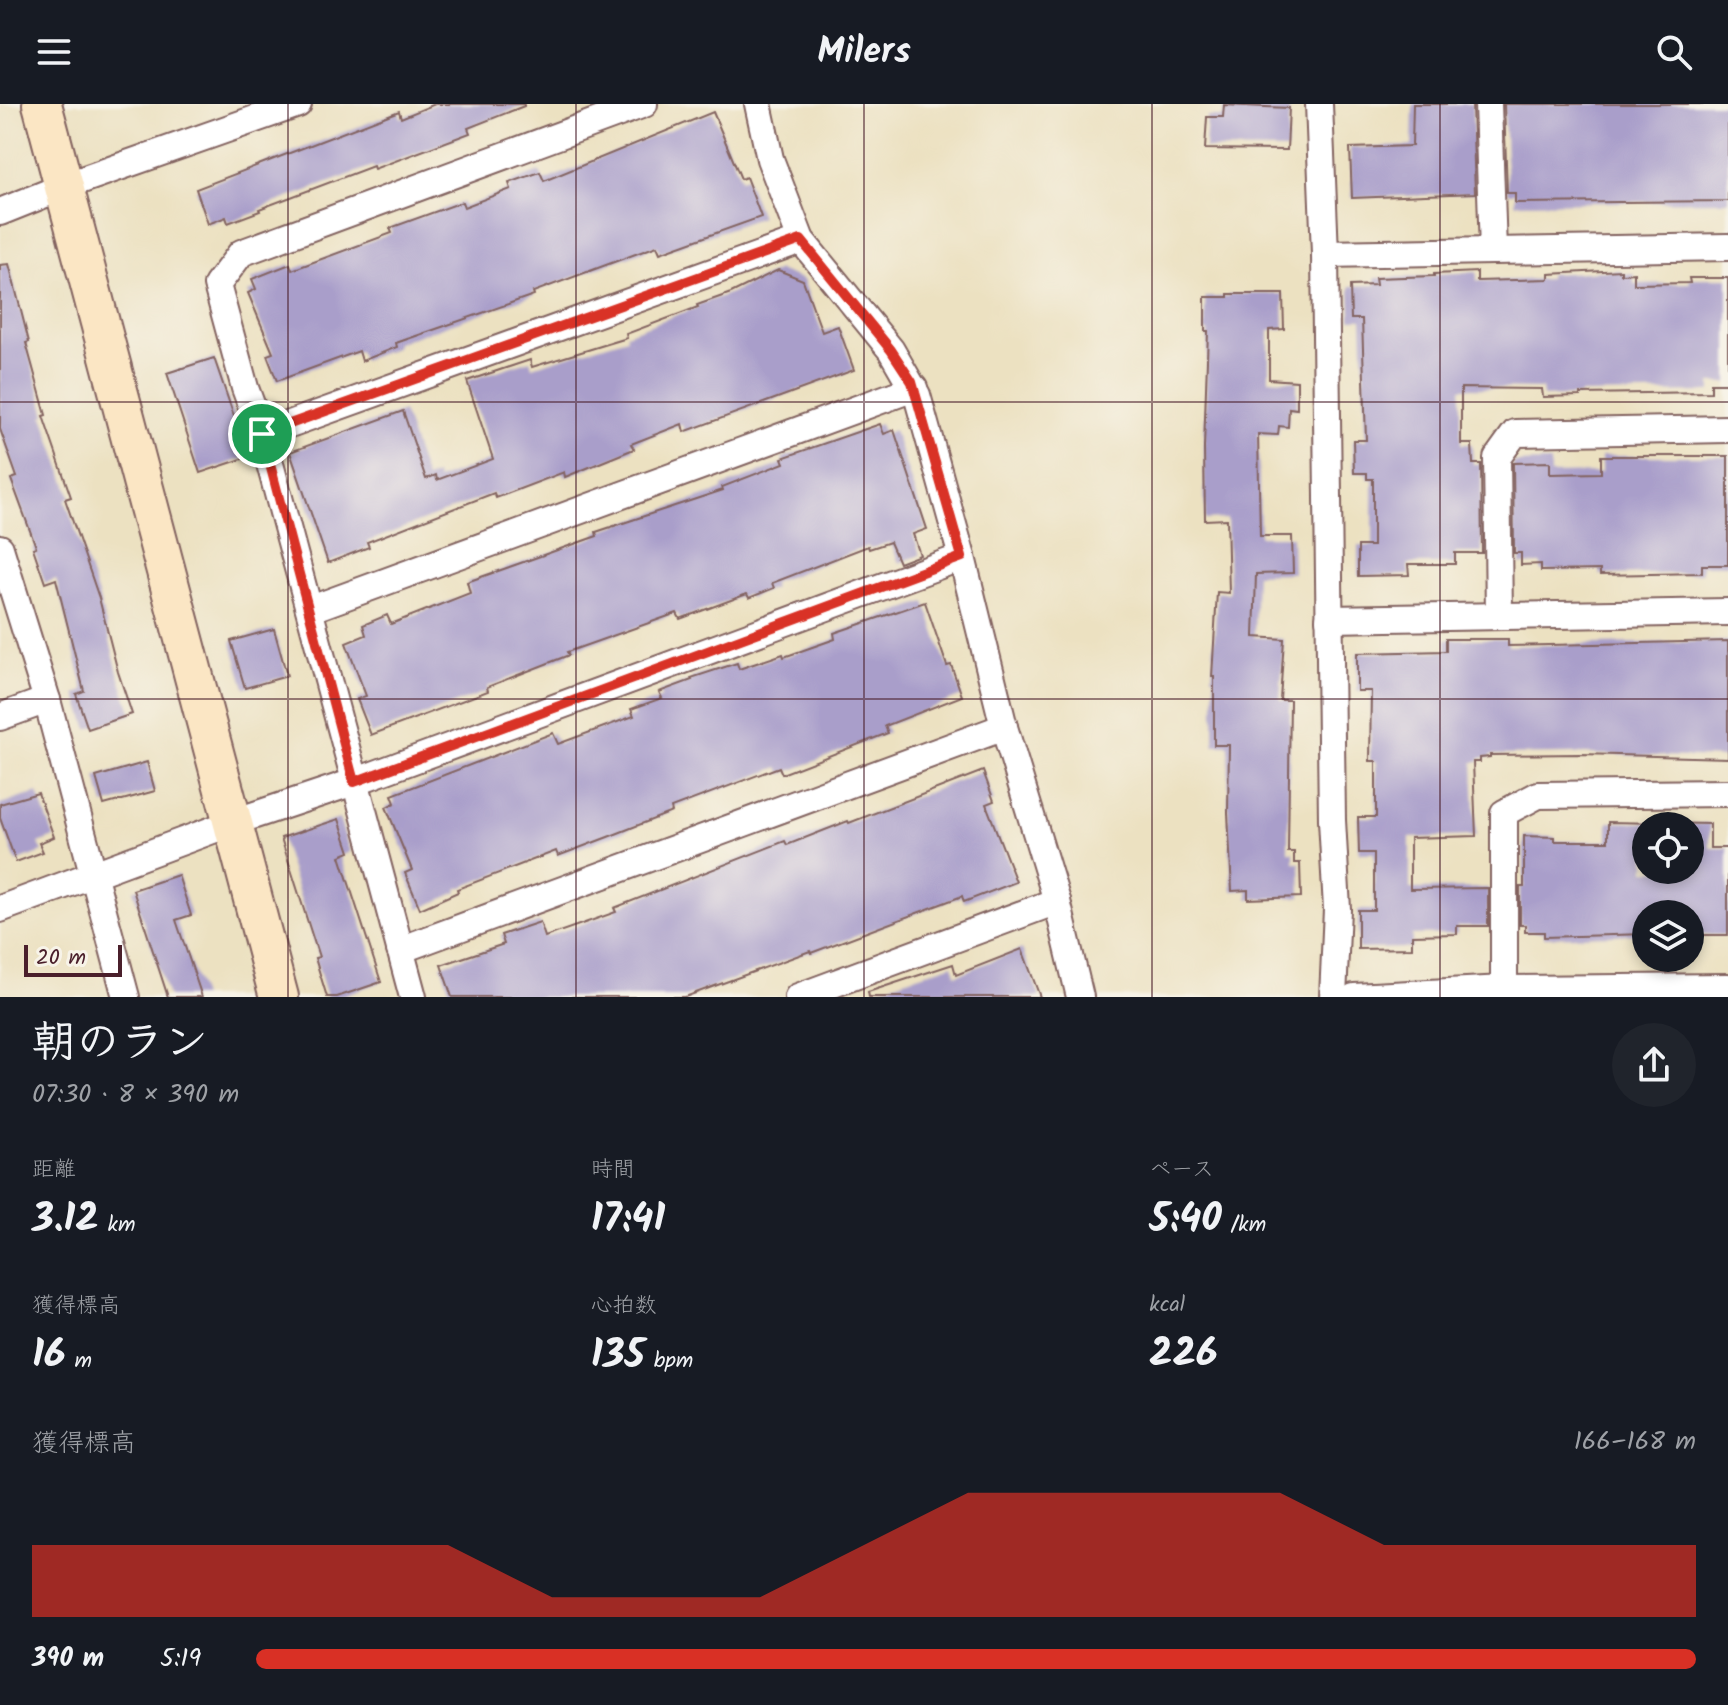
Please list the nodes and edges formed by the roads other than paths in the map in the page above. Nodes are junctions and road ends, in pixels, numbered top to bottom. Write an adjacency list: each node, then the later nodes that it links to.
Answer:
1 (42, 104): 7 (street)
2 (298, 104): 7 (street)
3 (644, 104): 15 (street)
4 (758, 104): 9 (street)
5 (1319, 104): 12 (street)
6 (1488, 104): 11 (street)
7 (65, 186): 8 (street); 27 (street)
8 (0, 212)
9 (801, 240): 13 (street); 15 (street)
10 (1728, 247): 11 (street)
11 (1493, 251): 12 (street)
12 (1325, 254): 21 (street)
13 (914, 388): 17 (street); 18 (street)
14 (1728, 429): 20 (street)
15 (262, 434): 25 (street)
16 (0, 548): 22 (street)
17 (962, 557): 24 (street); 25 (street)
18 (322, 605)
19 (1728, 612): 20 (street)
20 (1499, 616): 21 (street)
21 (1329, 619): 39 (street)
22 (47, 700): 23 (street); 28 (street)
23 (0, 717)
24 (1004, 727): 29 (street); 31 (street)
25 (354, 782): 27 (street); 31 (street)
26 (1728, 793): 33 (street)
27 (234, 822): 28 (street); 35 (street)
28 (94, 874): 30 (street); 34 (street)
29 (1057, 901): 37 (street); 38 (street)
30 (0, 909)
31 (400, 950): 36 (street)
32 (1728, 987): 33 (street)
33 (1504, 989): 40 (street)
34 (126, 997)
35 (279, 997)
36 (413, 997)
37 (798, 997)
38 (1080, 997)
39 (1333, 997)
40 (1354, 997)

